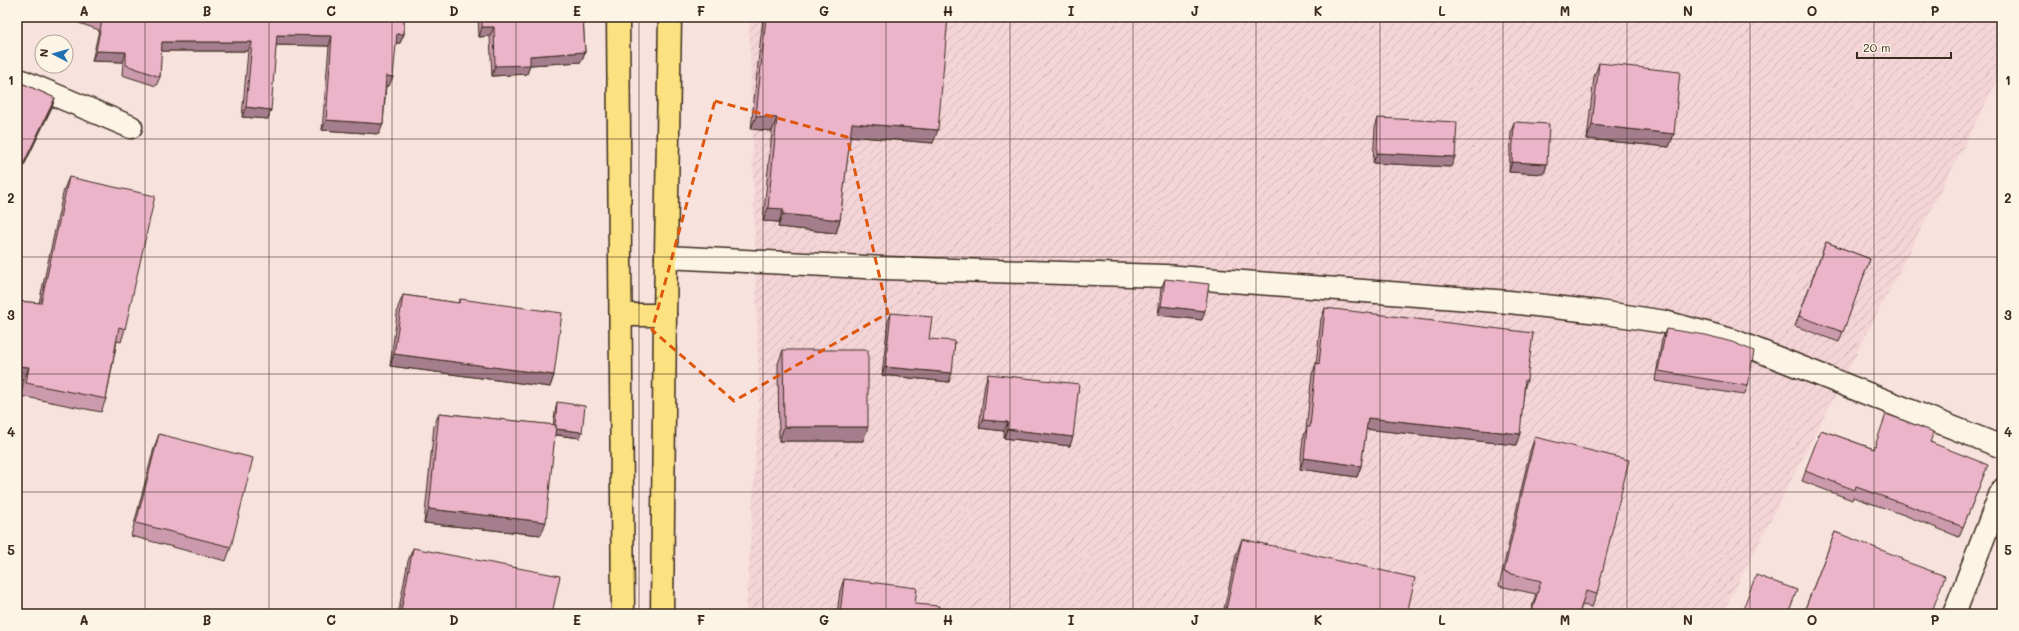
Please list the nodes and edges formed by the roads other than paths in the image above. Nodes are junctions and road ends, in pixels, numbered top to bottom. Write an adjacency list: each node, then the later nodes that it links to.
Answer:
1 (618, 17): 6 (highway)
2 (670, 17): 5 (highway)
3 (17, 79): 4 (street)
4 (131, 127)
5 (666, 257): 7 (highway); 8 (street)
6 (621, 315): 7 (highway); 10 (highway)
7 (665, 315): 11 (highway)
8 (2002, 447)
9 (2002, 490): 12 (street)
10 (623, 614)
11 (662, 614)
12 (1954, 614)

